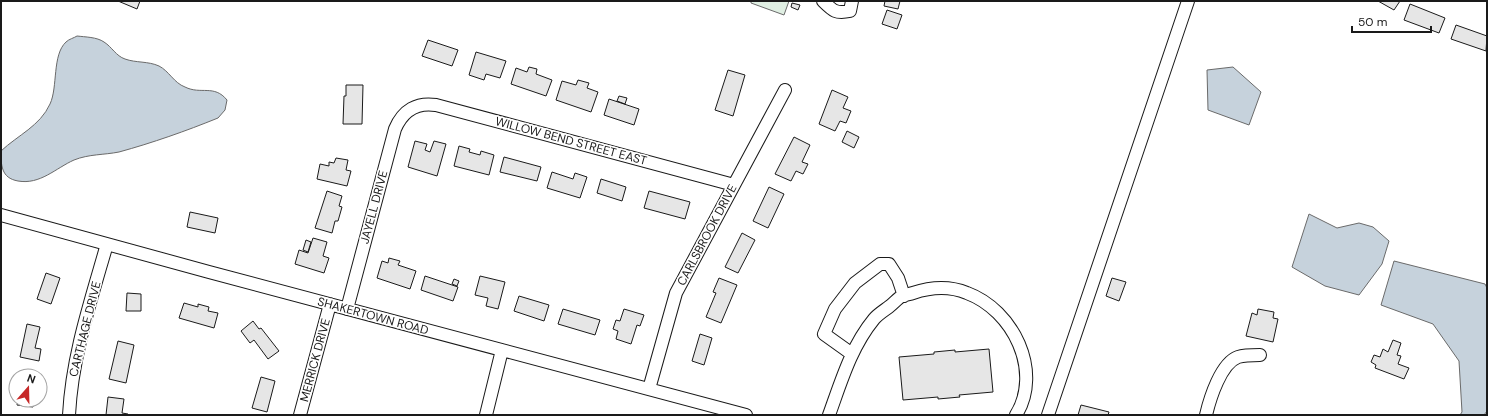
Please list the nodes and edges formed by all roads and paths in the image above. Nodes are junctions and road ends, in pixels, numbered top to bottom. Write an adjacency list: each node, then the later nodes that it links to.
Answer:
1 (823, 1): 2 (street)
2 (852, 1)
3 (1188, 1): 23 (street)
4 (785, 90): 6 (street, CARLSBROOK DRIVE)
5 (409, 110): 6 (street, WILLOW BEND STREET EAST); 11 (street, JAYELL DRIVE)
6 (734, 185): 15 (street, CARLSBROOK DRIVE)
7 (1, 215): 8 (street, SHAKERTOWN ROAD)
8 (107, 244): 10 (street, SHAKERTOWN ROAD); 17 (street, CARTHAGE DRIVE)
9 (904, 296): 13 (street); 13 (street); 22 (street)
10 (330, 304): 11 (street, SHAKERTOWN ROAD); 18 (street, MERRICK DRIVE)
11 (347, 309): 12 (street, SHAKERTOWN ROAD)
12 (502, 350): 15 (street, SHAKERTOWN ROAD); 19 (street)
13 (852, 354): 21 (street)
14 (1260, 355): 24 (street)
15 (649, 389): 16 (street, SHAKERTOWN ROAD)
16 (712, 411): 20 (street, SHAKERTOWN ROAD)
17 (69, 415)
18 (300, 415)
19 (486, 415)
20 (746, 415)
21 (829, 415)
22 (1016, 415)
23 (1048, 415)
24 (1206, 415)

